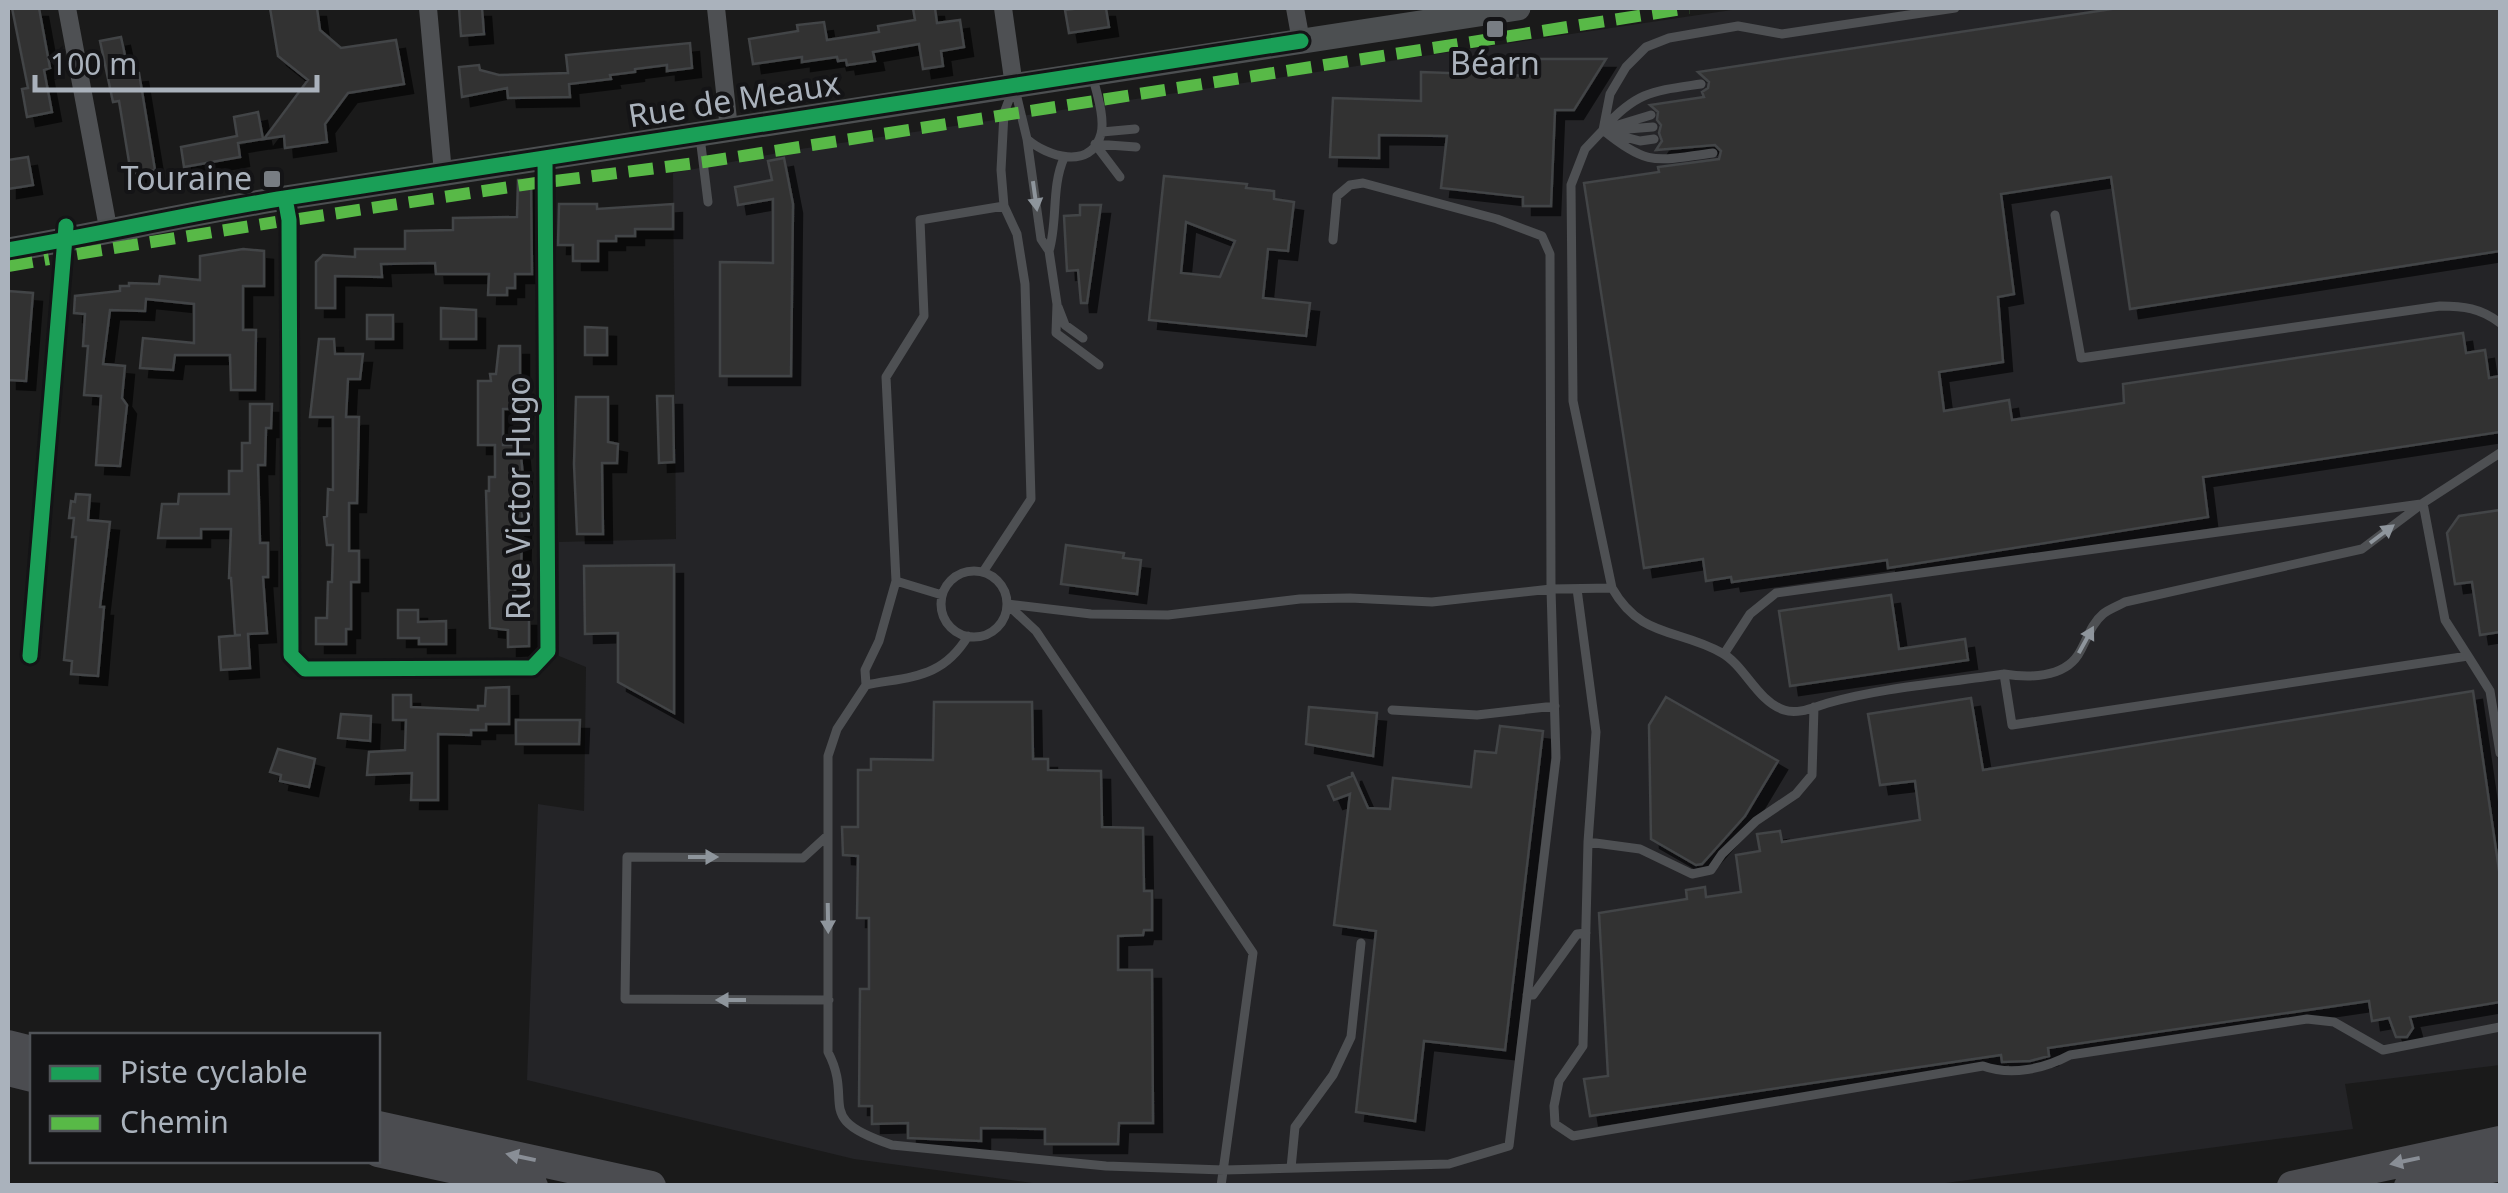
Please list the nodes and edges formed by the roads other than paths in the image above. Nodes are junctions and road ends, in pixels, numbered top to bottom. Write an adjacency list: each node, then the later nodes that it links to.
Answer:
1 (67, 8): 32 (street)
2 (428, 8): 26 (street)
3 (716, 8): 14 (street)
4 (1003, 8): 11 (street)
5 (1295, 8): 8 (street)
6 (1518, 8): 8 (main road, Rue de Meaux)
7 (1955, 8): 16 (lane)
8 (1301, 41): 9 (main road, Rue de Meaux)
9 (1092, 74): 11 (main road, Rue de Meaux); 17 (lane)
10 (1701, 84): 16 (lane)
11 (1014, 86): 14 (main road, Rue de Meaux); 19 (lane); 30 (lane)
12 (1651, 115): 16 (lane)
13 (1653, 127): 16 (lane)
14 (729, 129): 18 (main road, Rue de Meaux)
15 (1135, 129): 17 (lane)
16 (1603, 130): 20 (lane); 23 (lane); 46 (lane)
17 (1102, 132): 21 (lane)
18 (699, 134): 24 (main road, Rue de Meaux); 29 (lane)
19 (1027, 139): 25 (lane); 37 (lane, one-way to 37)
20 (1654, 139)
21 (1095, 144): 22 (lane); 25 (lane); 27 (lane)
22 (1136, 147)
23 (1713, 152)
24 (544, 158): 26 (main road, Rue de Meaux); 28 (street, Rue Victor Hugo)
25 (1064, 158): 37 (lane)
26 (443, 173): 28 (main road, Rue de Meaux)
27 (1120, 178)
28 (286, 198): 32 (main road, Rue de Meaux)
29 (708, 202)
30 (1004, 206): 44 (lane); 45 (lane)
31 (2055, 214): 39 (lane)
32 (108, 226): 33 (main road, Rue de Meaux)
33 (66, 233): 34 (main road, Rue de Meaux); 36 (main road, Rue de Meaux); 53 (street)
34 (8, 236)
35 (1333, 240): 47 (lane)
36 (8, 250)
37 (1048, 252): 38 (lane)
38 (1059, 298): 40 (lane); 41 (lane)
39 (2500, 323)
40 (1083, 338)
41 (1098, 365)
42 (2500, 453): 43 (lane)
43 (2423, 503): 52 (lane); 54 (lane); 55 (lane, one-way to 43)
44 (983, 572): 49 (lane); 50 (lane)
45 (896, 580): 49 (lane); 56 (lane)
46 (1612, 588): 48 (lane); 52 (lane)
47 (1551, 589): 48 (lane); 50 (lane); 57 (lane)
48 (1576, 589): 62 (lane)
49 (942, 595): 51 (lane)
50 (1006, 604): 51 (lane); 73 (lane)
51 (968, 636): 56 (lane)
52 (1724, 654): 58 (lane)
53 (30, 656)
54 (2468, 656): 55 (lane); 60 (lane)
55 (2004, 674): 58 (lane)
56 (866, 685): 61 (lane)
57 (1555, 706): 59 (lane); 65 (lane)
58 (1814, 707): 62 (lane)
59 (1392, 710)
60 (2500, 753)
61 (827, 836): 66 (lane, one-way to 66); 66 (lane, one-way to 61)
62 (1588, 842): 63 (lane)
63 (1586, 934): 65 (lane); 67 (lane)
64 (1361, 943): 72 (lane)
65 (1527, 995): 72 (lane)
66 (829, 1000): 73 (lane)
67 (2500, 1027)
68 (380, 1126): 75 (highway, one-way to 68)
69 (2500, 1140): 77 (highway, one-way to 77)
70 (380, 1152): 74 (highway)
71 (2500, 1166): 78 (highway)
72 (1292, 1168): 73 (lane)
73 (1224, 1170): 76 (lane)
74 (532, 1186)
75 (650, 1186)
76 (1221, 1186)
77 (2292, 1186)
78 (2408, 1186)

